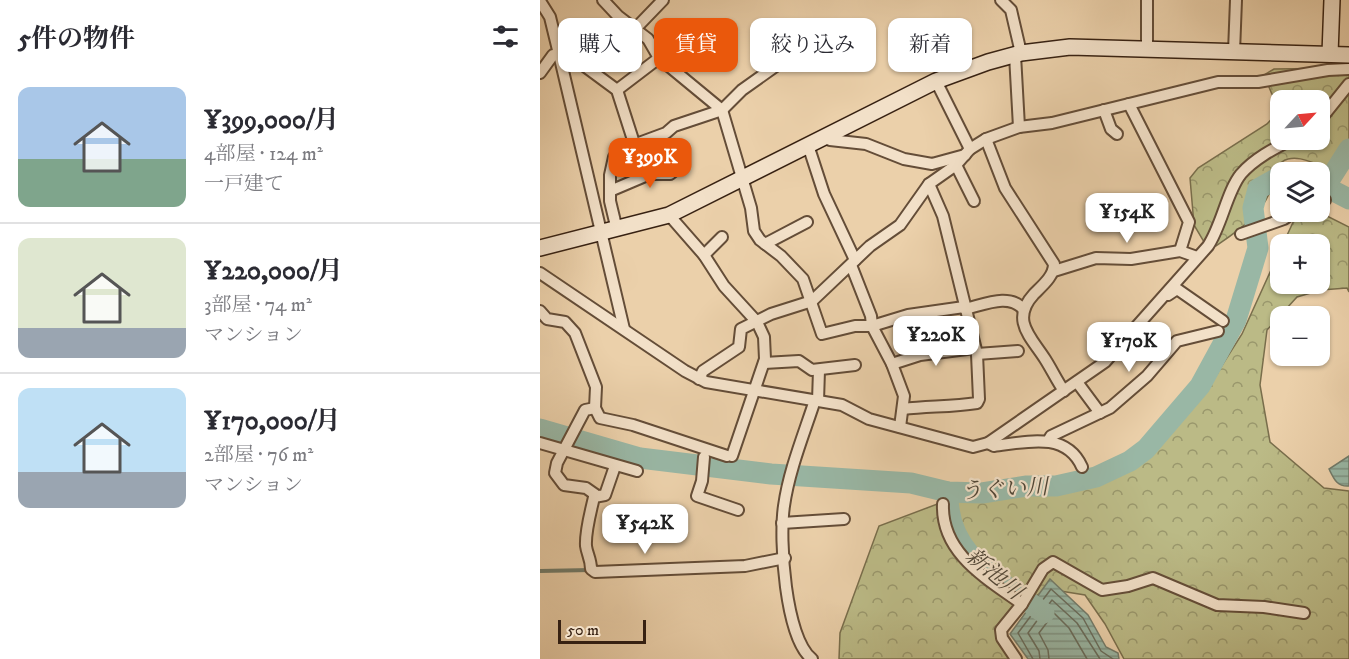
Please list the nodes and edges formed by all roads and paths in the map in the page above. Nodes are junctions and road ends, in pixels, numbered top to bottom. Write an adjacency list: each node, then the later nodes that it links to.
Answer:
1 (603, 0): 8 (street)
2 (663, 0): 9 (street)
3 (1001, 0): 16 (street)
4 (1148, 0): 12 (street)
5 (1236, 0): 14 (street)
6 (1332, 0): 17 (street)
7 (540, 1): 13 (street)
8 (621, 18)
9 (642, 22)
10 (642, 34): 11 (street)
11 (654, 49)
12 (1147, 49): 14 (street); 16 (street)
13 (558, 50)
14 (1234, 52): 17 (street)
15 (558, 54): 25 (street)
16 (1018, 54): 26 (street); 33 (street)
17 (1330, 54): 18 (street)
18 (1349, 55)
19 (654, 61): 28 (street)
20 (1349, 69): 29 (street)
21 (564, 72): 50 (street)
22 (592, 72): 28 (street)
23 (677, 72): 31 (street)
24 (767, 72): 31 (street)
25 (540, 73)
26 (936, 81): 35 (street); 40 (street)
27 (1349, 84): 30 (street)
28 (616, 90): 37 (street)
29 (1130, 104): 32 (street); 55 (street)
30 (1330, 108)
31 (722, 110): 37 (street); 43 (street)
32 (1104, 110): 33 (street); 34 (street)
33 (1019, 127): 36 (street)
34 (1117, 134)
35 (824, 137): 38 (street); 40 (street)
36 (986, 139): 40 (street); 59 (street)
37 (634, 143): 45 (street)
38 (808, 145): 43 (street); 58 (street)
39 (1272, 150): 57 (street)
40 (968, 152): 41 (street)
41 (956, 165): 44 (street); 46 (street)
42 (675, 170): 45 (street)
43 (740, 179): 47 (street); 53 (street)
44 (929, 184): 58 (street); 63 (street)
45 (610, 191): 50 (street)
46 (974, 201)
47 (669, 215): 50 (street); 56 (street)
48 (807, 222): 53 (street)
49 (1275, 222): 51 (street)
50 (610, 232): 54 (street); 68 (street)
51 (1241, 234)
52 (722, 237): 56 (street)
53 (765, 244): 62 (street)
54 (540, 248)
55 (1180, 251): 57 (street); 59 (street)
56 (704, 255): 66 (street)
57 (1197, 257): 61 (street)
58 (853, 262): 62 (street); 67 (street)
59 (1054, 271): 64 (street)
60 (540, 273): 68 (street)
61 (1165, 294): 76 (street); 82 (street)
62 (812, 301): 66 (street); 67 (street)
63 (965, 308): 64 (street); 67 (street); 69 (street)
64 (1024, 310): 78 (street)
65 (540, 311): 80 (street)
66 (757, 322): 71 (street); 75 (street)
67 (872, 326): 72 (street)
68 (624, 329): 75 (street)
69 (976, 351): 70 (street); 72 (street); 81 (street)
70 (1018, 351)
71 (764, 363): 74 (street); 77 (street)
72 (892, 364): 81 (street)
73 (855, 365): 74 (street)
74 (819, 370): 79 (street)
75 (699, 379): 77 (street)
76 (1077, 382): 78 (street); 82 (street)
77 (754, 390): 79 (street); 80 (street)
78 (1064, 391): 86 (street)
79 (817, 400): 83 (street); 96 (street)
80 (595, 408): 87 (street)
81 (903, 409): 83 (street)
82 (1100, 413): 84 (street)
83 (900, 428): 86 (street)
84 (1048, 441): 86 (street); 90 (street)
85 (540, 443): 87 (street)
86 (988, 443)
87 (564, 451): 89 (street); 92 (street)
88 (704, 457): 94 (street)
89 (615, 466): 91 (street); 92 (street)
90 (1082, 467)
91 (637, 471)
92 (594, 497): 97 (street)
93 (943, 504): 98 (street)
94 (738, 510)
95 (844, 519): 96 (street)
96 (782, 524): 97 (street)
97 (785, 558): 100 (street)
98 (1022, 604): 99 (street); 101 (street)
99 (1304, 613)
100 (812, 659)
101 (1016, 659)

